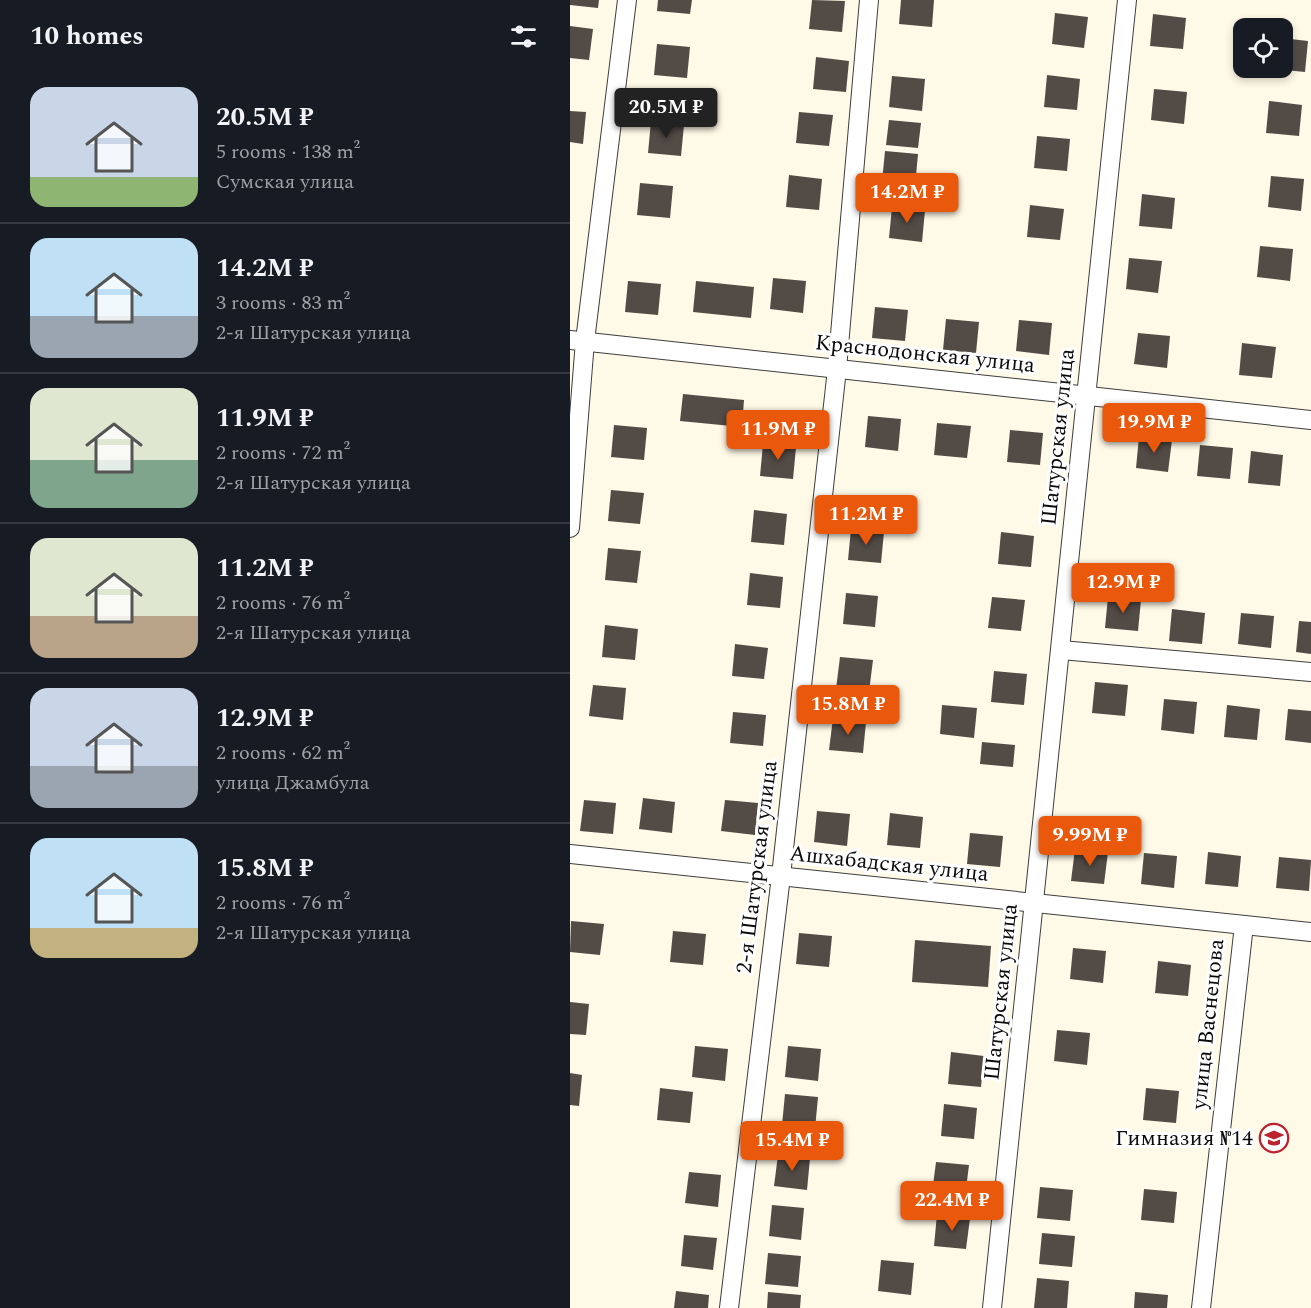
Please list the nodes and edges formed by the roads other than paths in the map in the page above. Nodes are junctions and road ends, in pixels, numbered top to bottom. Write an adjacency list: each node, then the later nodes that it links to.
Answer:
1 (627, 0): 4 (street)
2 (869, 0): 5 (street, 2-я Шатурская улица)
3 (1127, 0): 6 (street, Шатурская улица)
4 (578, 341): 5 (street, Краснодонская улица); 8 (street)
5 (837, 369): 6 (street, Краснодонская улица); 12 (street, 2-я Шатурская улица)
6 (1087, 396): 7 (street, Краснодонская улица); 9 (street, Шатурская улица)
7 (1310, 415)
8 (570, 528)
9 (1061, 650): 10 (street); 13 (street, Шатурская улица)
10 (1311, 672)
11 (570, 854): 12 (street, Ашхабадская улица)
12 (781, 876): 13 (street, Ашхабадская улица); 16 (street, 2-я Шатурская улица)
13 (1035, 903): 14 (street, Ашхабадская улица); 17 (street, Шатурская улица)
14 (1244, 925): 15 (street, Ашхабадская улица); 18 (street, улица Васнецова)
15 (1311, 932)
16 (729, 1308)
17 (992, 1308)
18 (1201, 1308)

